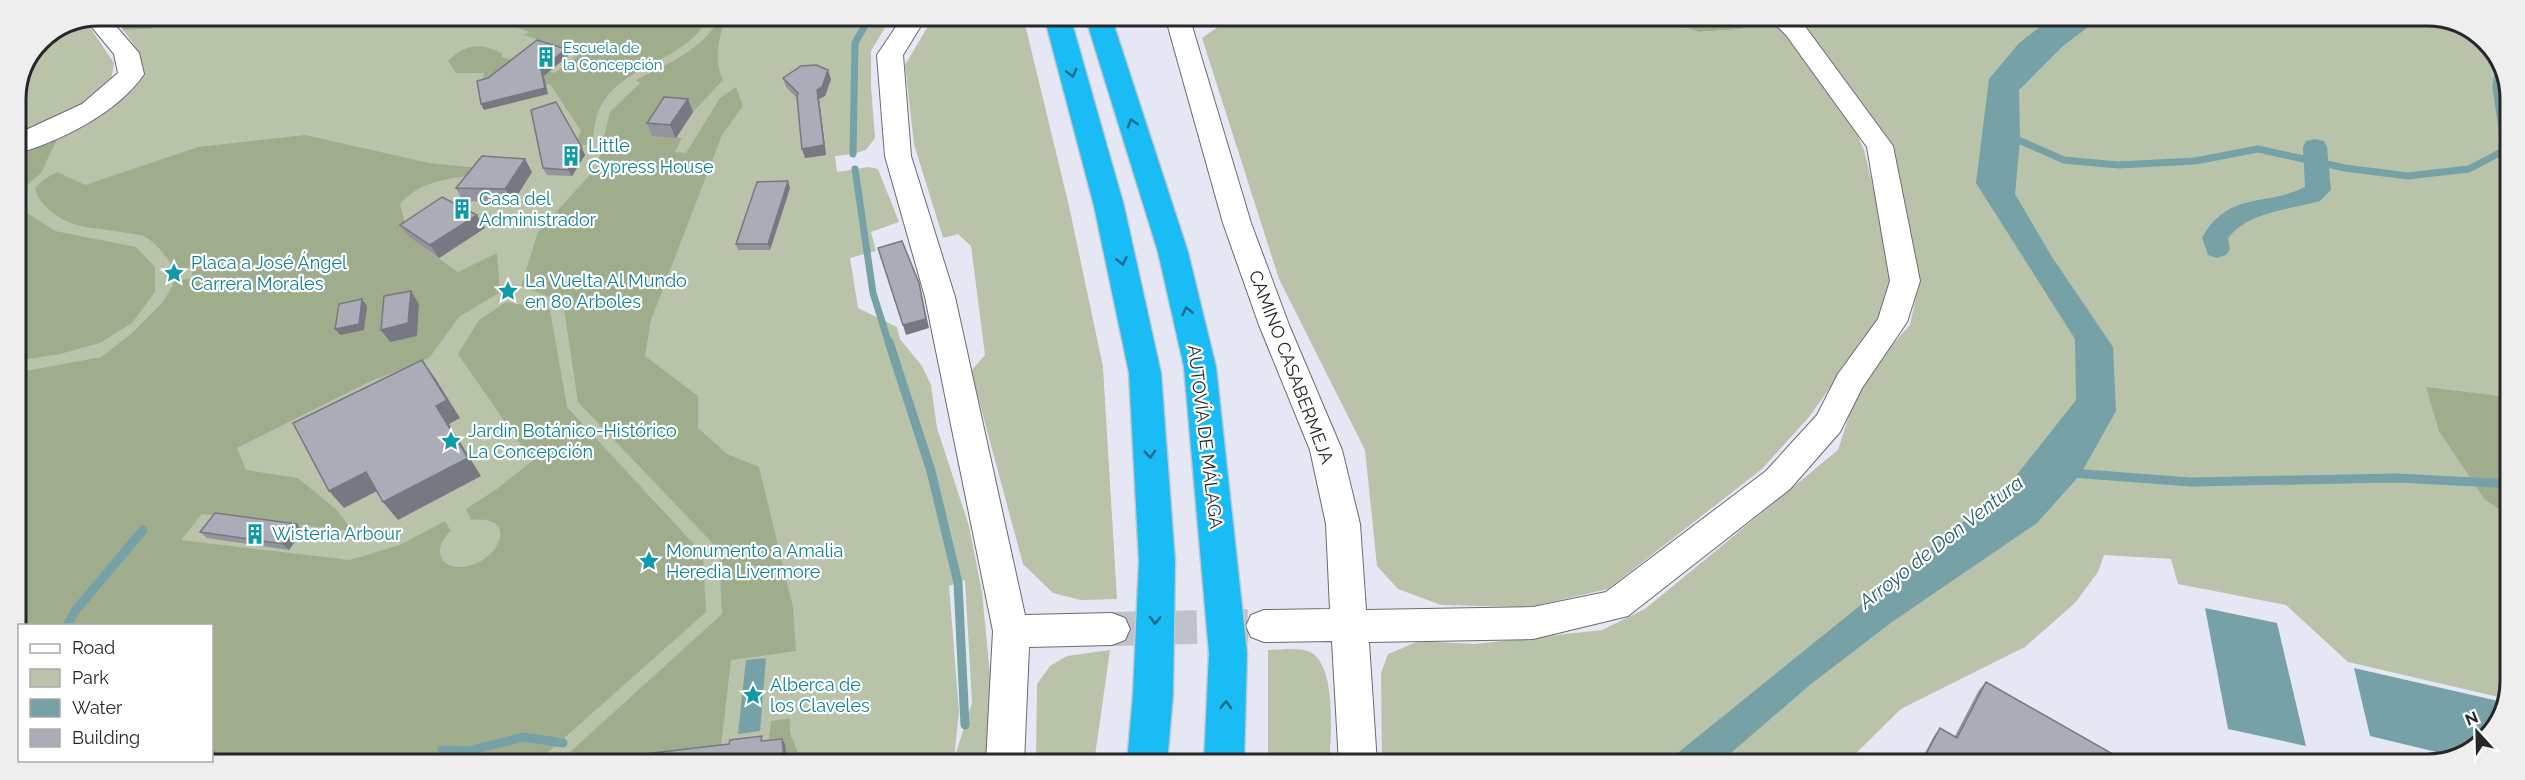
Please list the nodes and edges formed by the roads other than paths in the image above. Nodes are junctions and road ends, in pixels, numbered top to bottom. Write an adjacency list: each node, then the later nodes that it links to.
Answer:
1 (102, 25): 7 (street)
2 (909, 25): 11 (street)
3 (1059, 25): 13 (highway, one-way to 13)
4 (1101, 25): 14 (highway, AUTOVÍA DE MÁLAGA, one-way to 4)
5 (1180, 25): 8 (street, CAMINO CASABERMEJA)
6 (1789, 25): 8 (street)
7 (26, 140)
8 (1351, 625): 9 (street); 15 (street, CAMINO CASABERMEJA)
9 (1264, 626)
10 (1112, 628): 11 (street)
11 (1011, 631): 12 (street)
12 (1005, 754)
13 (1147, 754)
14 (1224, 754)
15 (1357, 754)

